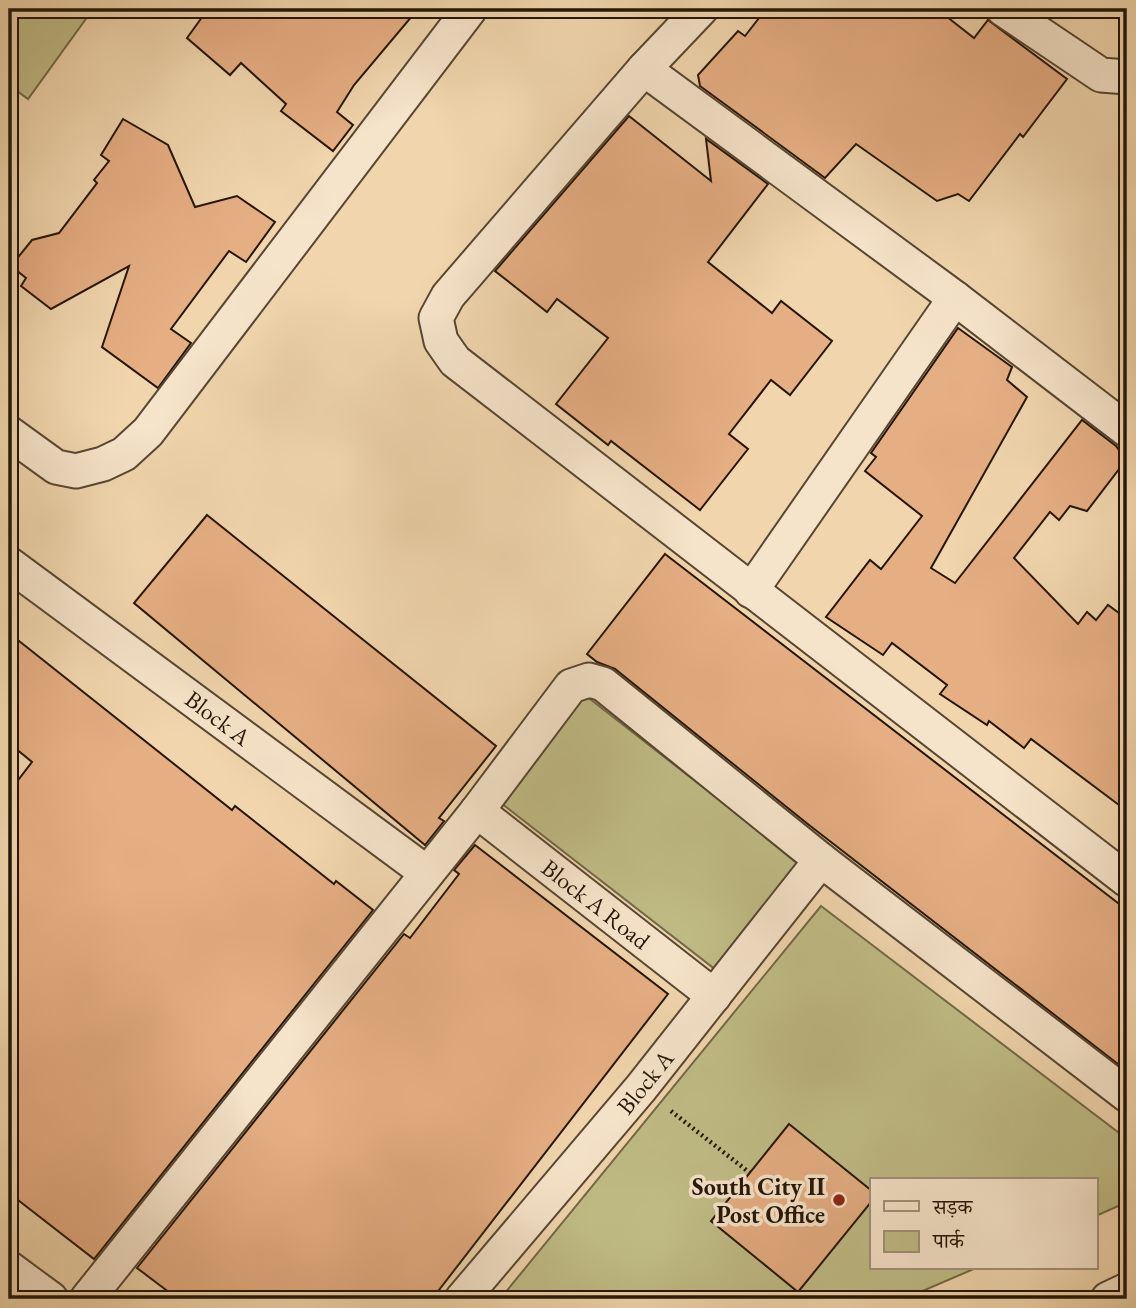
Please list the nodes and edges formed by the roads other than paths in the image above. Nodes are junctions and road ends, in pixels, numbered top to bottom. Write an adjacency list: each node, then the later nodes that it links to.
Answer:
1 (470, 9): 8 (street)
2 (701, 9): 4 (street)
3 (1003, 9): 5 (street)
4 (644, 69): 6 (street); 10 (street)
5 (1127, 77)
6 (955, 298): 7 (street); 10 (street)
7 (1127, 430)
8 (9, 433)
9 (9, 564): 13 (street, Block A)
10 (751, 591): 14 (street)
11 (477, 811): 12 (street); 13 (street); 15 (street, Block A Road)
12 (821, 860): 15 (street, Block A); 16 (street)
13 (427, 873): 20 (street)
14 (1127, 880)
15 (714, 996): 21 (street, Block A)
16 (1127, 1095)
17 (9, 1268): 19 (street)
18 (1127, 1290): 22 (street)
19 (51, 1299)
20 (87, 1299)
21 (462, 1299)
22 (1108, 1299)

